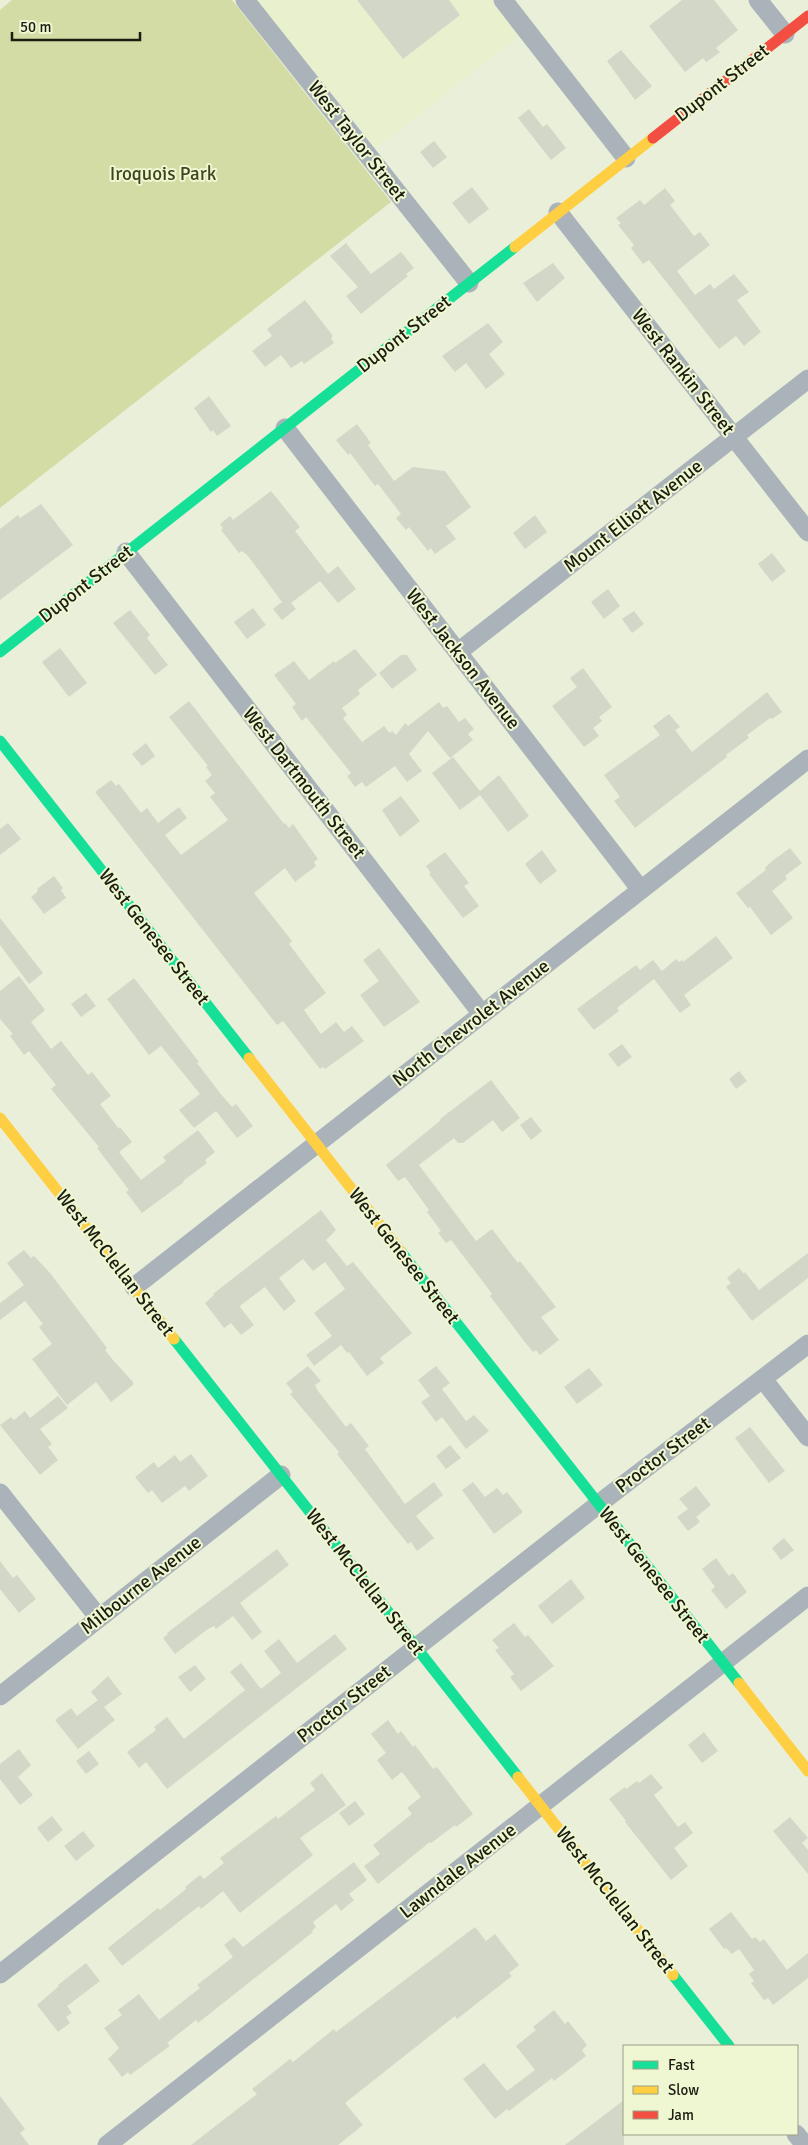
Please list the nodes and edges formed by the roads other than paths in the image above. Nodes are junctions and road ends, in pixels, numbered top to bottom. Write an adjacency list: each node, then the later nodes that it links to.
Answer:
1 (246, 0): 8 (street, West Taylor Street)
2 (503, 0): 6 (street)
3 (758, 0): 5 (street)
4 (808, 16): 5 (street, Dupont Street)
5 (785, 34): 6 (street, Dupont Street)
6 (626, 158): 7 (street, Dupont Street)
7 (558, 212): 8 (street, Dupont Street); 11 (street, West Rankin Street)
8 (468, 283): 10 (street, Dupont Street)
9 (808, 379): 11 (street, Mount Elliott Avenue)
10 (285, 428): 13 (street, Dupont Street); 15 (street, West Jackson Avenue)
11 (734, 437): 12 (street, West Rankin Street); 15 (street, Mount Elliott Avenue)
12 (808, 532)
13 (126, 552): 14 (street, Dupont Street); 19 (street, West Dartmouth Street)
14 (0, 652)
15 (458, 652): 18 (street, West Jackson Avenue)
16 (0, 741): 21 (street, West Genesee Street)
17 (808, 759): 18 (street, North Chevrolet Avenue)
18 (641, 890): 19 (street, North Chevrolet Avenue)
19 (482, 1014): 21 (street, North Chevrolet Avenue)
20 (0, 1118): 22 (street, West McClellan Street)
21 (316, 1144): 22 (street, North Chevrolet Avenue); 28 (street, West Genesee Street)
22 (134, 1287): 26 (street, West McClellan Street)
23 (808, 1344): 24 (street, Proctor Street)
24 (763, 1380): 25 (street); 28 (street, Proctor Street)
25 (808, 1437)
26 (281, 1475): 30 (street, Milbourne Avenue); 31 (street, West McClellan Street)
27 (0, 1493): 30 (street)
28 (599, 1504): 31 (street, Proctor Street); 32 (street, West Genesee Street)
29 (808, 1596): 32 (street, Lawndale Avenue)
30 (99, 1618): 33 (street, Milbourne Avenue)
31 (417, 1648): 35 (street, West McClellan Street); 36 (street, Proctor Street)
32 (723, 1662): 34 (street, West Genesee Street); 35 (street, Lawndale Avenue)
33 (0, 1696)
34 (808, 1772)
35 (540, 1806): 37 (street, West McClellan Street); 38 (street, Lawndale Avenue)
36 (0, 1974)
37 (728, 2045)
38 (107, 2145)

